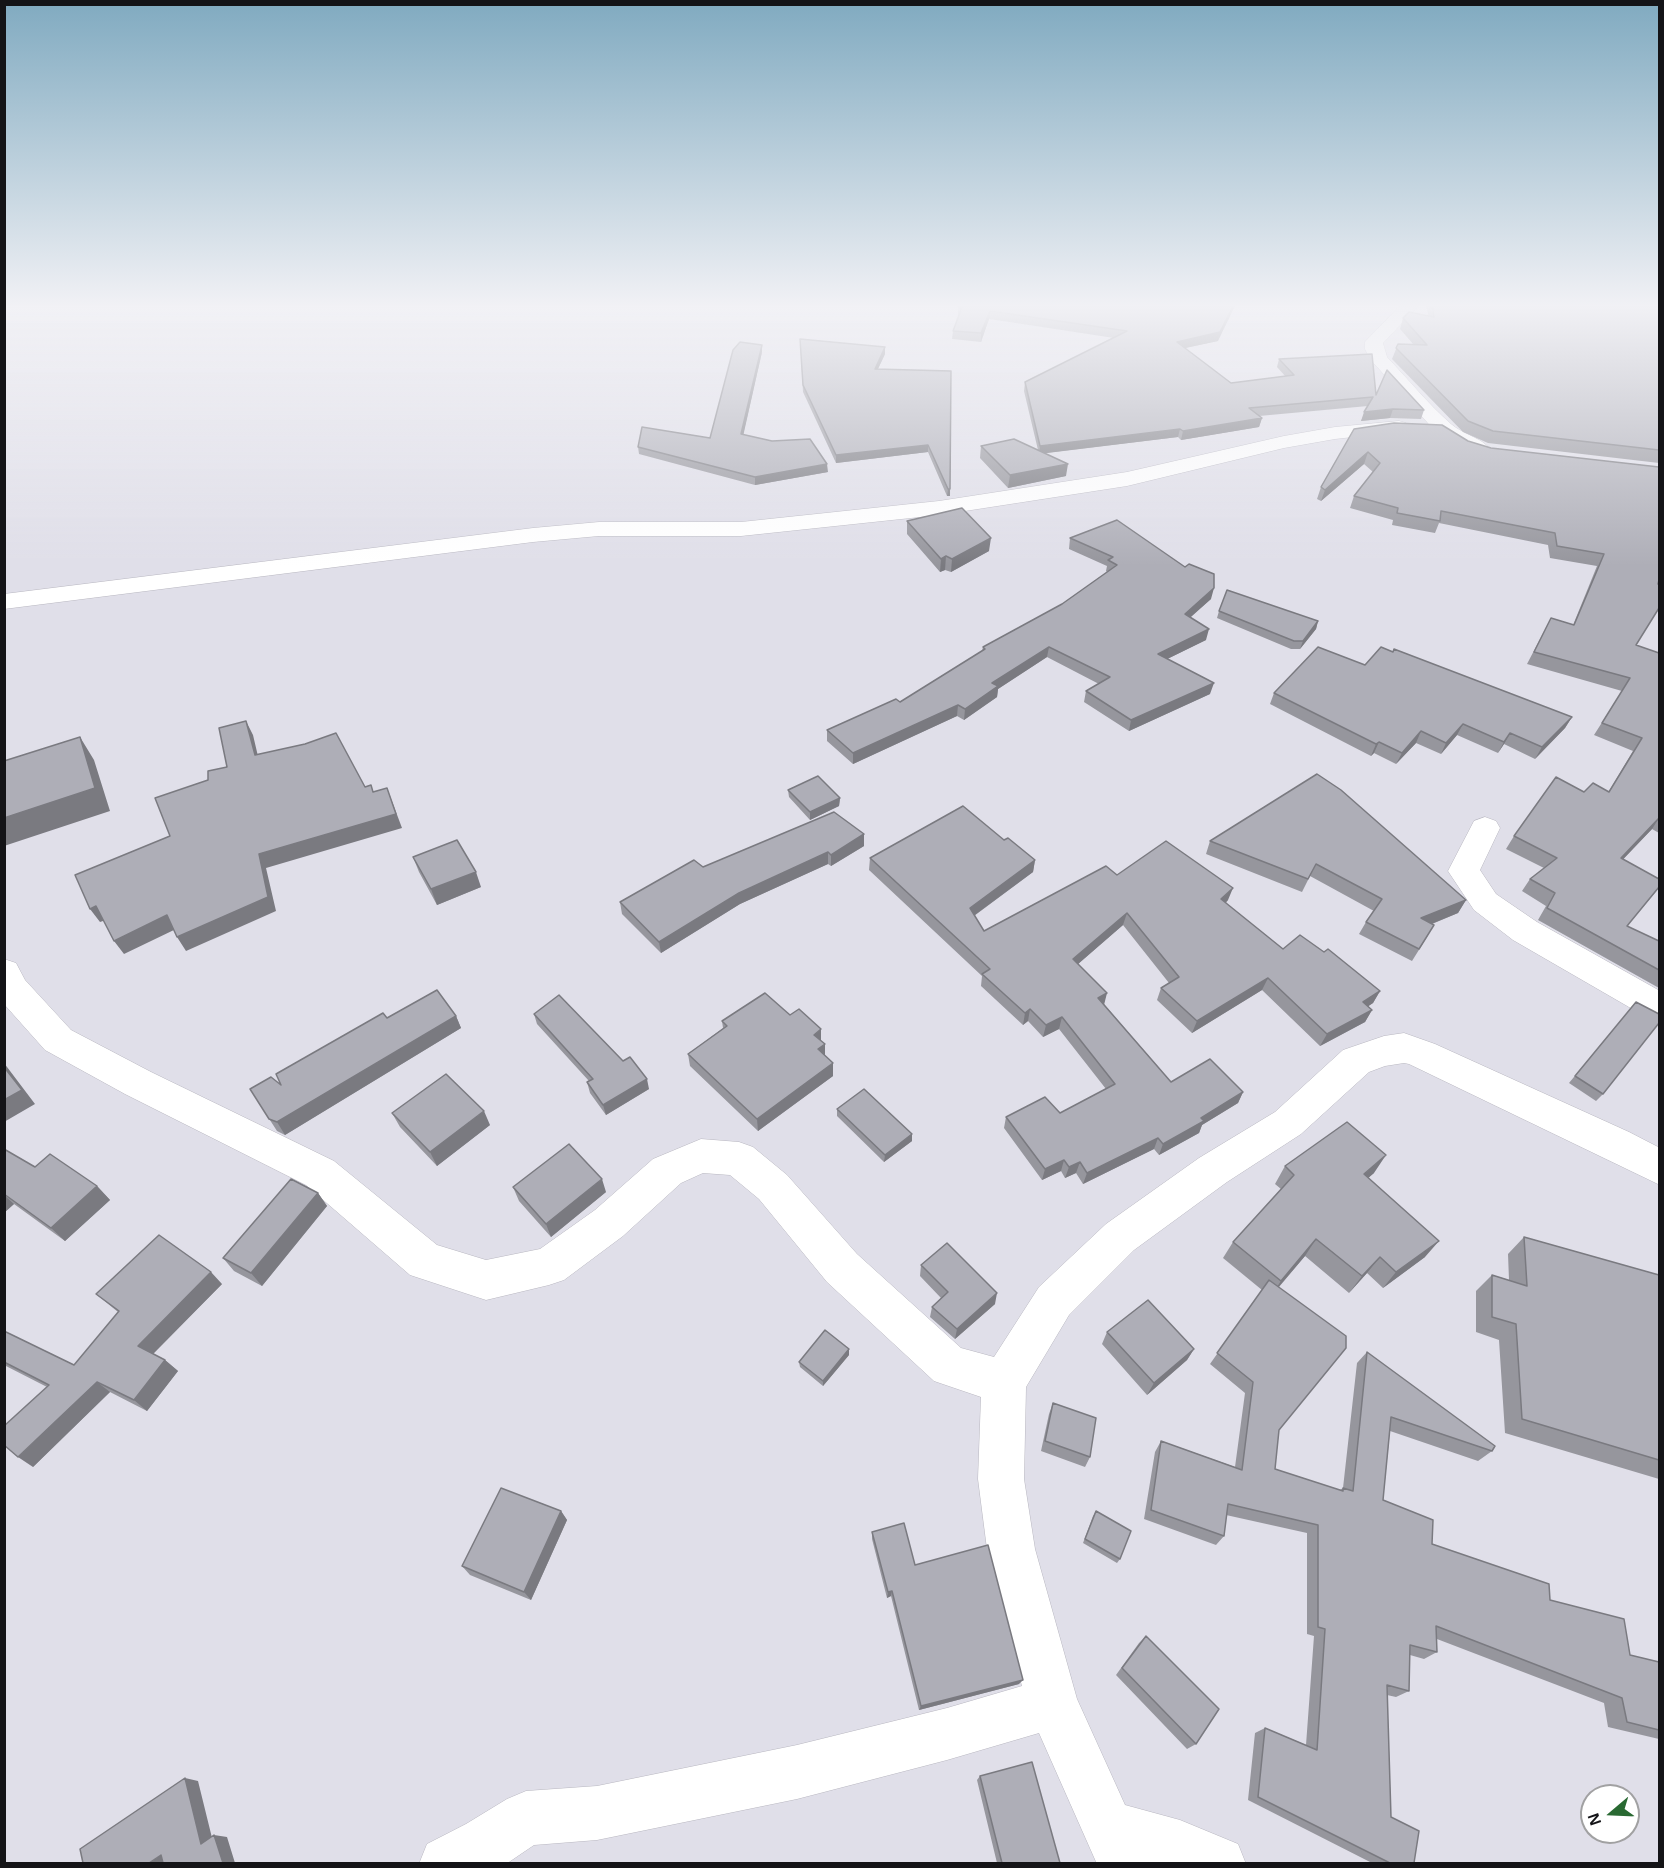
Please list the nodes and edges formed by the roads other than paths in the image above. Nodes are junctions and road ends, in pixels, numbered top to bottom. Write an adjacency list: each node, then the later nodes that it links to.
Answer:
1 (1408, 391): 2 (street)
2 (1443, 428): 3 (street); 4 (street)
3 (1498, 453)
4 (4, 602)
5 (1485, 828): 7 (street)
6 (4, 972): 9 (street)
7 (1659, 1008)
8 (1659, 1168): 9 (street)
9 (1004, 1382): 10 (street)
10 (1052, 1703): 11 (street); 12 (street)
11 (1118, 1845): 13 (street)
12 (473, 1857)
13 (1218, 1863)

